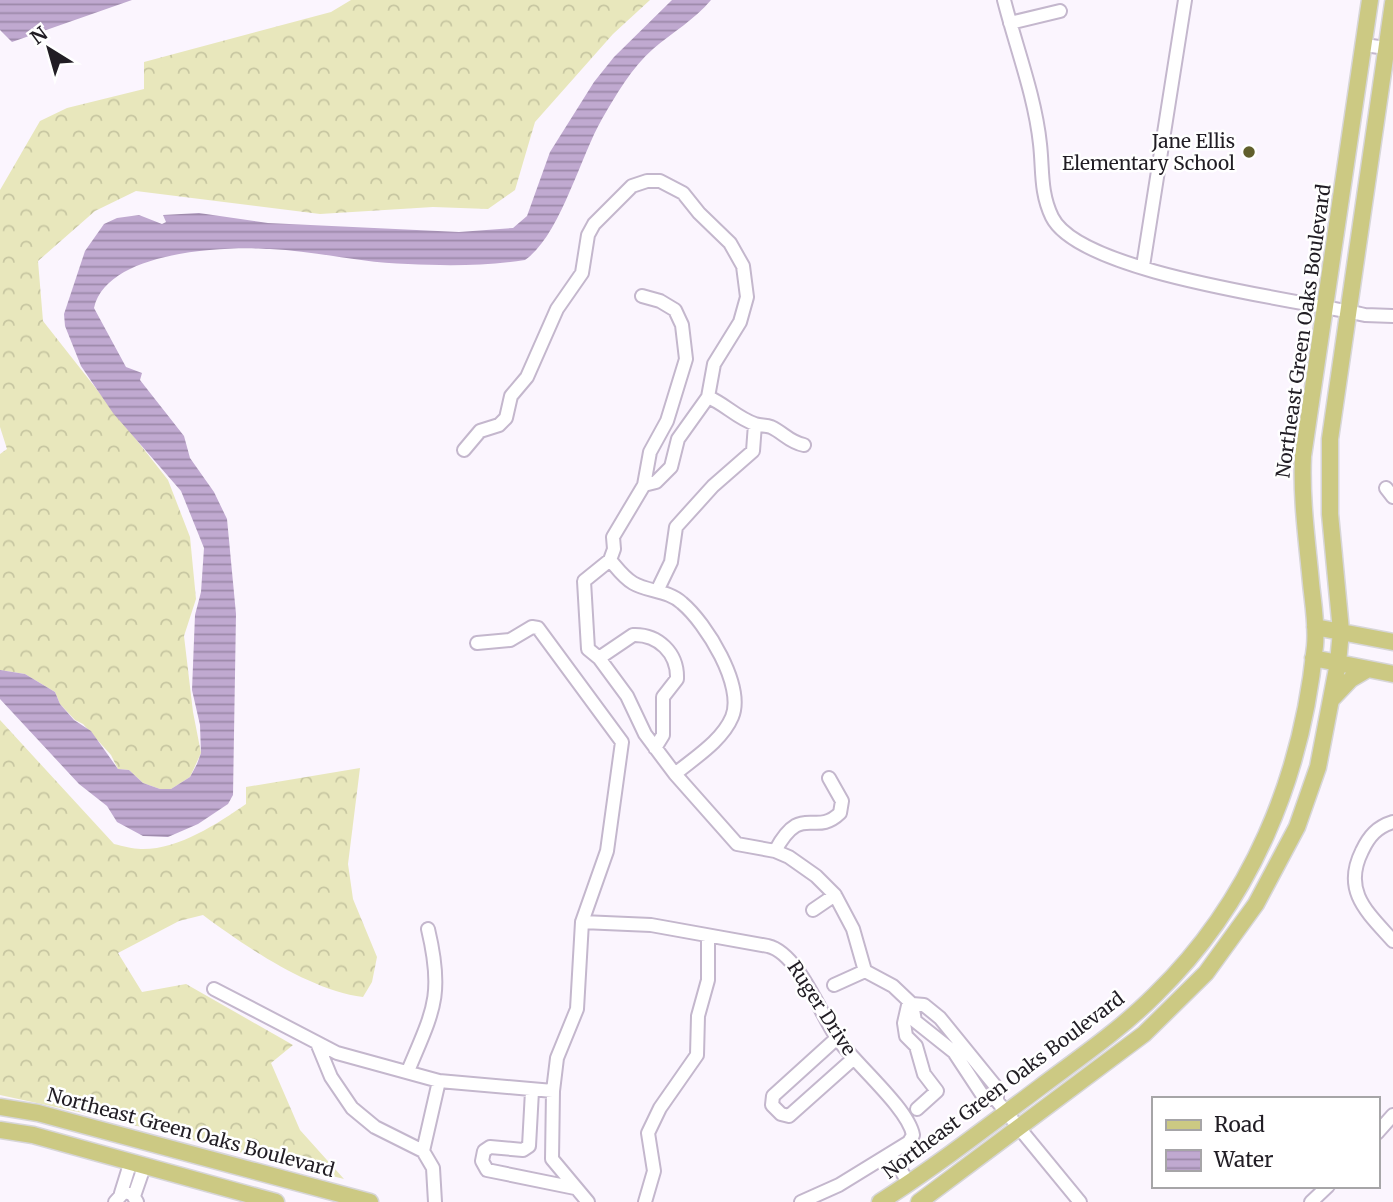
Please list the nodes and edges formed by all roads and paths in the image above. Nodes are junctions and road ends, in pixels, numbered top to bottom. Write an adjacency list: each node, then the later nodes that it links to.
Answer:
1 (1004, 0): 6 (street)
2 (1185, 0): 9 (street)
3 (1370, 0): 7 (main road, Northeast Green Oaks Boulevard)
4 (1393, 3): 8 (main road)
5 (1060, 11): 6 (street)
6 (1010, 23): 9 (street)
7 (1365, 45): 8 (street); 11 (main road, Northeast Green Oaks Boulevard)
8 (1390, 48): 12 (main road)
9 (1143, 266): 11 (street)
10 (642, 296): 18 (street)
11 (1325, 307): 12 (street); 22 (main road, Northeast Green Oaks Boulevard)
12 (1347, 311): 13 (street); 21 (main road)
13 (1393, 316)
14 (708, 397): 15 (street); 17 (street); 18 (street)
15 (755, 424): 16 (street); 20 (street)
16 (804, 445)
17 (464, 450)
18 (644, 485): 19 (street)
19 (610, 560): 20 (street); 27 (street)
20 (659, 589): 34 (street)
21 (1336, 598): 23 (main road); 24 (main road)
22 (1315, 627): 23 (main road); 28 (main road, Northeast Green Oaks Boulevard)
23 (1340, 631): 24 (main road); 29 (main road)
24 (1372, 638): 25 (main road)
25 (1393, 642)
26 (477, 643): 40 (street)
27 (599, 658): 33 (street); 33 (street)
28 (1312, 658): 29 (main road); 58 (main road, Northeast Green Oaks Boulevard)
29 (1338, 663): 30 (main road); 32 (main road)
30 (1368, 669): 31 (main road); 32 (main road)
31 (1393, 674)
32 (1329, 702): 60 (main road)
33 (655, 748): 34 (street)
34 (675, 774): 37 (street)
35 (829, 778): 37 (street)
36 (1387, 825): 43 (street)
37 (775, 850): 38 (street)
38 (835, 895): 39 (street); 44 (street)
39 (813, 909)
40 (582, 922): 42 (street, Ruger Drive); 54 (street)
41 (428, 929): 51 (street)
42 (708, 937): 48 (street, Ruger Drive); 75 (street)
43 (1393, 942)
44 (865, 971): 45 (street); 47 (street)
45 (834, 985)
46 (214, 989): 49 (street)
47 (911, 1002): 55 (street); 55 (street); 57 (street)
48 (837, 1038): 50 (street, Ruger Drive); 50 (street)
49 (317, 1043): 51 (street); 63 (street)
50 (853, 1059): 64 (street, Ruger Drive)
51 (408, 1071): 52 (street)
52 (439, 1081): 53 (street); 63 (street)
53 (532, 1091): 54 (street); 68 (street)
54 (553, 1091): 68 (street)
55 (996, 1099): 58 (street)
56 (0, 1107): 72 (main road, Northeast Green Oaks Boulevard)
57 (917, 1109)
58 (1007, 1112): 60 (street); 66 (main road, Northeast Green Oaks Boulevard)
59 (1393, 1116): 62 (street)
60 (1019, 1128): 78 (main road); 79 (street)
61 (0, 1130): 65 (main road)
62 (1379, 1131)
63 (423, 1151): 73 (street)
64 (890, 1154): 66 (street); 76 (street)
65 (137, 1166): 69 (street); 70 (street); 71 (main road)
66 (909, 1183): 77 (main road, Northeast Green Oaks Boulevard)
67 (1326, 1188): 80 (street)
68 (577, 1189): 74 (street)
69 (118, 1198): 70 (street)
70 (136, 1199)
71 (276, 1202)
72 (370, 1202)
73 (435, 1202)
74 (588, 1202)
75 (645, 1202)
76 (801, 1202)
77 (880, 1202)
78 (919, 1202)
79 (1080, 1202)
80 (1311, 1202)

